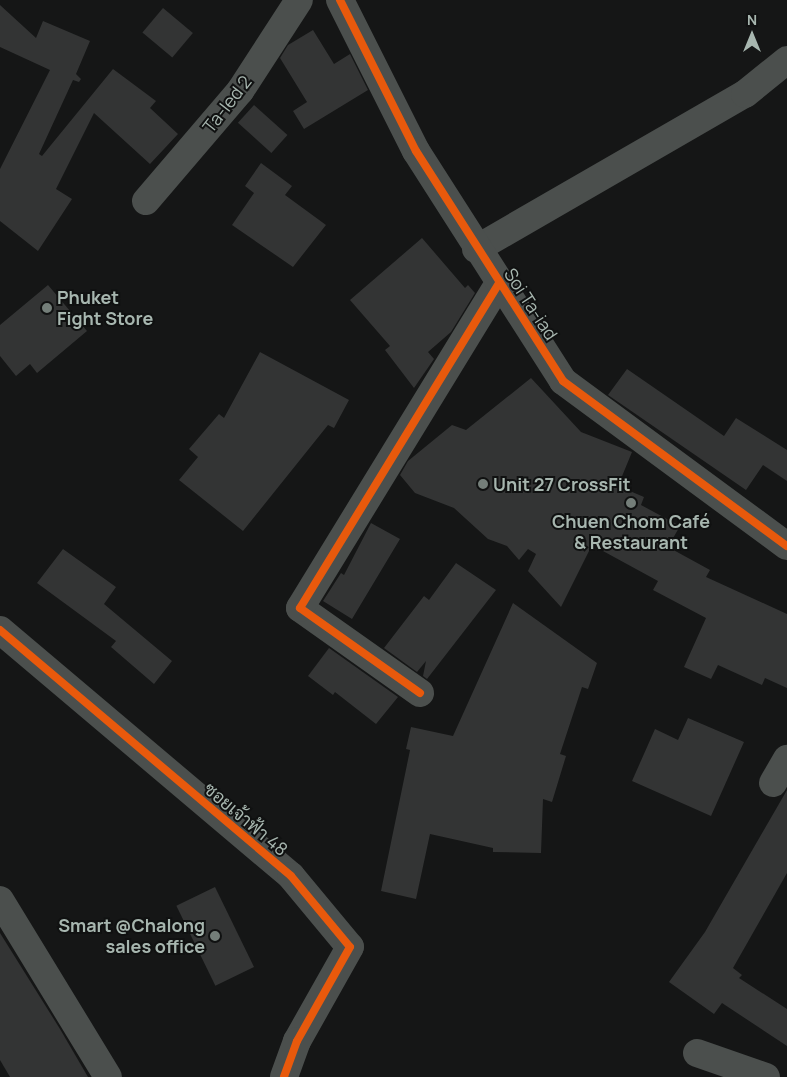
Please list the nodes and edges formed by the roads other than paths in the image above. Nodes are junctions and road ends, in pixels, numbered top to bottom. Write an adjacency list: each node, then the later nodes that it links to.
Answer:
1 (299, 0): 4 (street, Ta-Ied 2)
2 (340, 0): 5 (street, Soi Ta-iad)
3 (787, 60): 5 (street)
4 (146, 201)
5 (476, 249): 6 (street, Soi Ta-iad)
6 (499, 283): 7 (street, Soi Ta-iad); 9 (street)
7 (787, 546)
8 (0, 630): 15 (street, ซอยเจ้าฟ้า 48)
9 (420, 693)
10 (787, 759): 11 (street)
11 (773, 783)
12 (0, 900): 14 (street)
13 (697, 1053): 16 (street)
14 (108, 1077)
15 (284, 1077)
16 (766, 1077)

